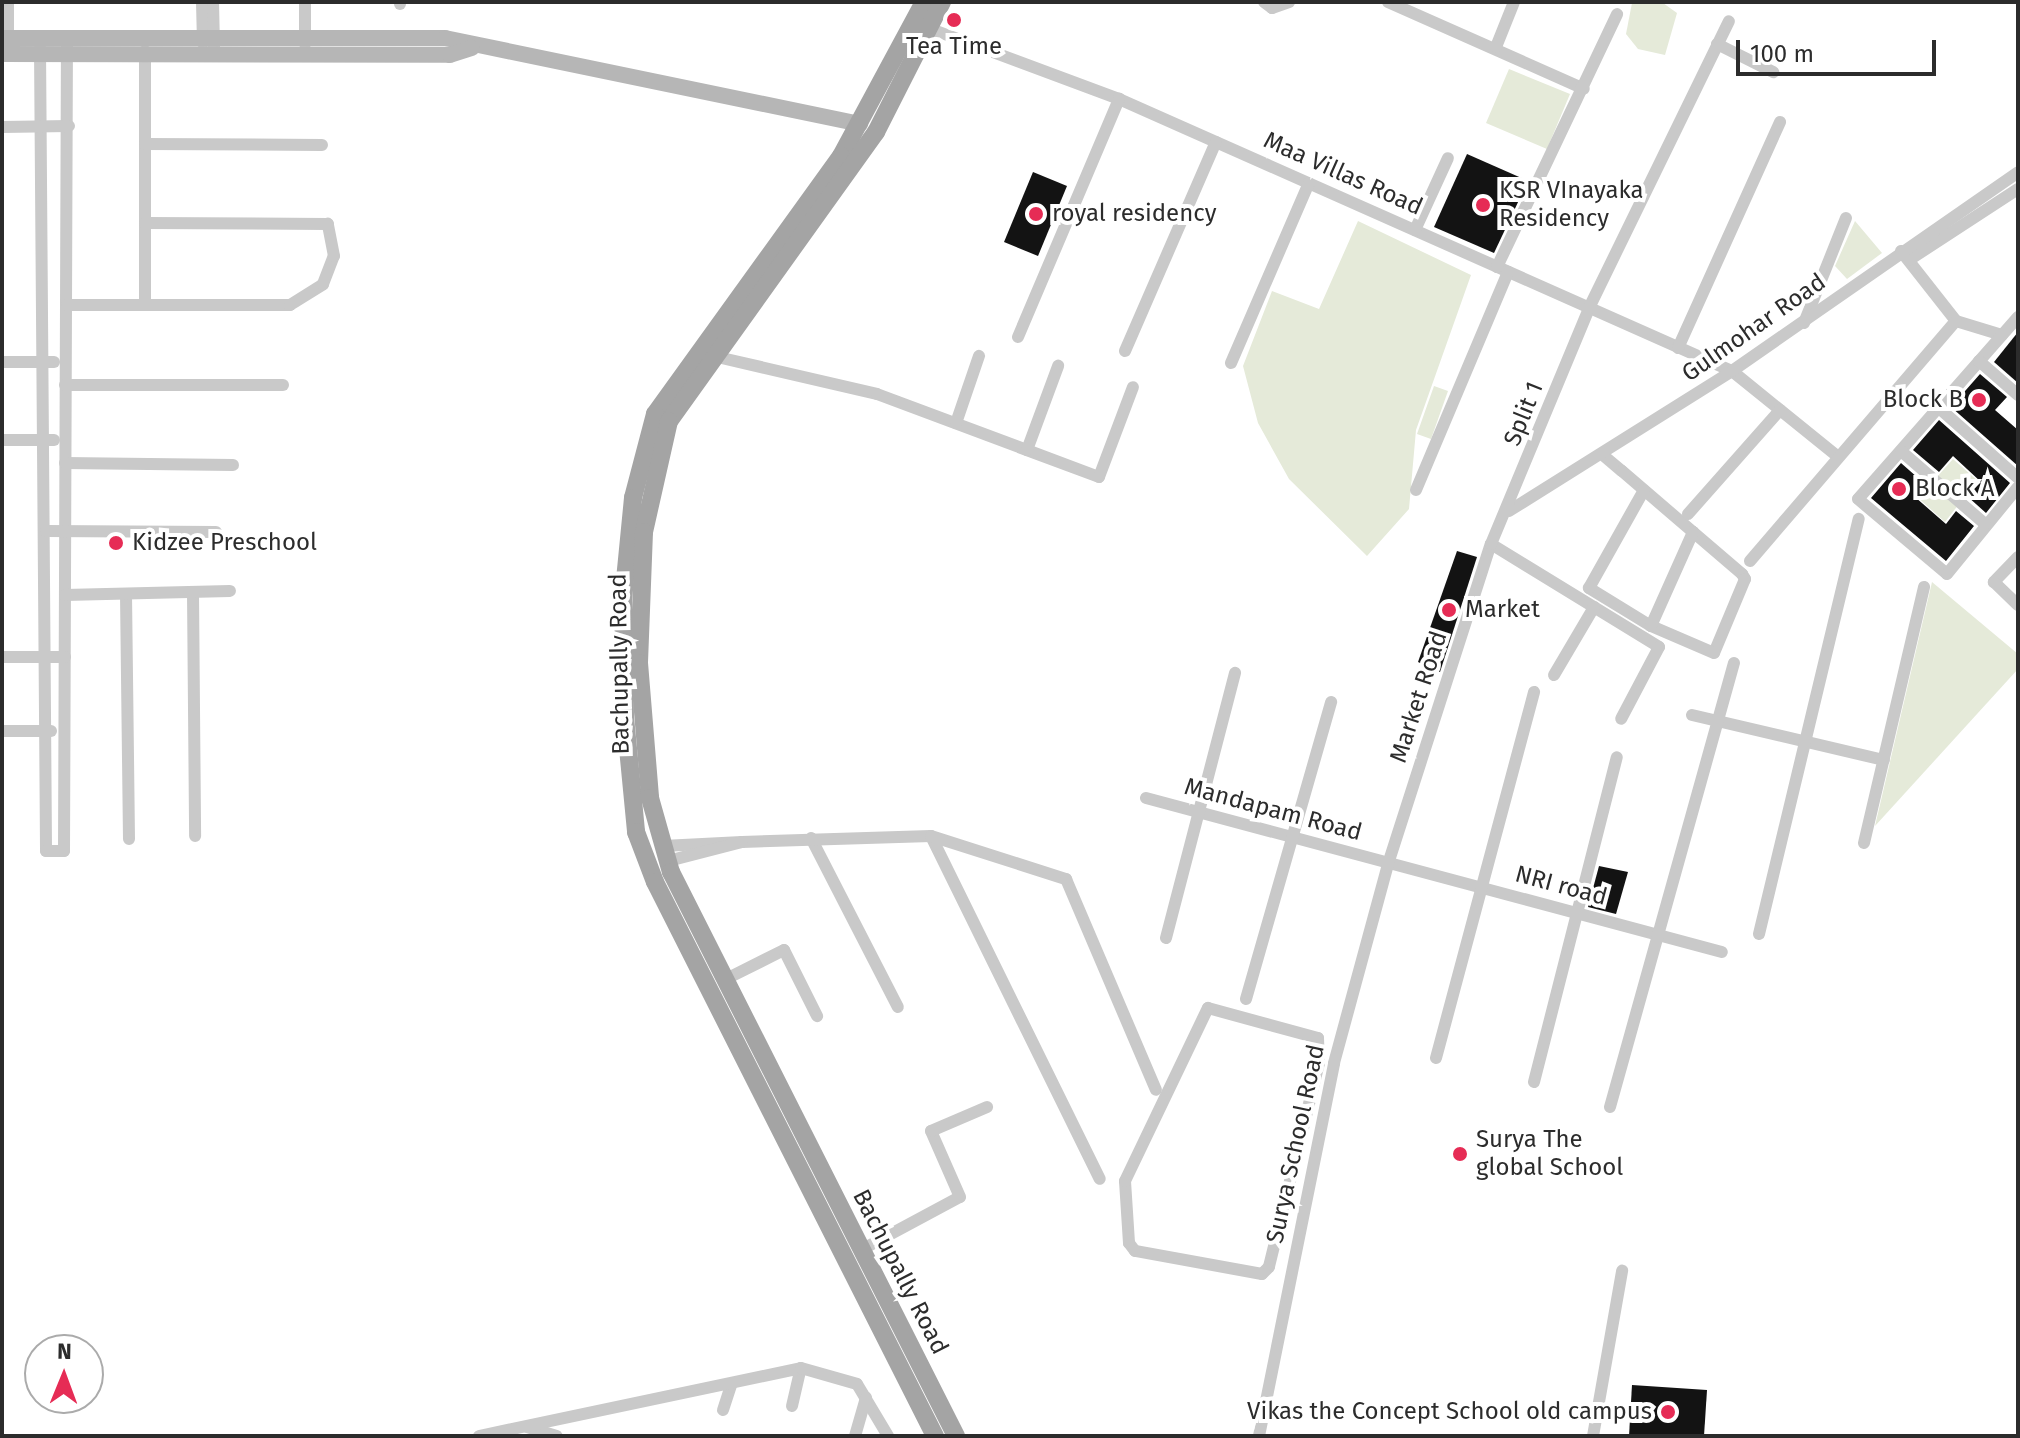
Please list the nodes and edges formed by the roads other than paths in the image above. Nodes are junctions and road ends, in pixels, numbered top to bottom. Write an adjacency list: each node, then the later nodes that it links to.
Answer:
1 (8, 2): 18 (street)
2 (202, 2): 16 (street)
3 (213, 2): 16 (street)
4 (305, 2): 15 (street)
5 (924, 2): 29 (main road, Bachupally Road)
6 (942, 2): 14 (main road, Bachupally Road)
7 (1264, 2): 8 (street)
8 (1289, 2)
9 (1388, 2): 11 (street)
10 (1514, 2): 21 (street)
11 (1408, 6): 21 (street)
12 (1617, 14): 26 (street)
13 (1729, 21): 17 (street, Split 1)
14 (931, 29): 27 (street, Maa Villas Road); 55 (main road, Bachupally Road)
15 (305, 36): 16 (street); 22 (street); 24 (street)
16 (209, 42): 20 (street); 23 (street); 24 (street)
17 (1717, 44): 25 (street); 46 (street, Split 1)
18 (5, 46): 19 (street)
19 (40, 46): 20 (street); 30 (street)
20 (67, 46): 23 (street); 31 (street)
21 (1496, 47): 26 (street)
22 (472, 48): 24 (street); 29 (street)
23 (145, 51): 34 (street)
24 (304, 55)
25 (1773, 72)
26 (1584, 89): 44 (street)
27 (1119, 99): 33 (street, Maa Villas Road); 52 (street)
28 (1780, 122): 53 (street)
29 (860, 124): 160 (main road, Bachupally Road)
30 (42, 126): 31 (street); 32 (street); 59 (street)
31 (69, 126): 47 (street)
32 (2, 127)
33 (1216, 142): 38 (street, Maa Villas Road); 54 (street)
34 (145, 144): 35 (street); 41 (street)
35 (322, 145)
36 (1448, 158): 42 (street)
37 (2018, 172): 43 (street, Gulmohar Road)
38 (1309, 183): 42 (street, Maa Villas Road); 61 (street)
39 (2018, 189): 43 (street)
40 (1846, 218): 50 (street)
41 (145, 223): 45 (street); 45 (street)
42 (1415, 230): 44 (street, Maa Villas Road)
43 (1905, 255): 49 (street); 50 (street, Gulmohar Road)
44 (1502, 270): 46 (street, Maa Villas Road); 82 (street)
45 (145, 303): 47 (street)
46 (1592, 303): 53 (street, Maa Villas Road); 84 (street, Split 1)
47 (67, 305): 60 (street)
48 (2017, 319): 51 (street)
49 (1956, 321): 51 (street); 77 (street)
50 (1804, 323): 63 (street, Gulmohar Road)
51 (2002, 335): 57 (street)
52 (1018, 337)
53 (1678, 348): 63 (street, Maa Villas Road)
54 (1125, 351)
55 (713, 356): 70 (street); 128 (main road, Bachupally Road)
56 (979, 356): 70 (street)
57 (1979, 361): 67 (street); 68 (street)
58 (2, 362): 59 (street)
59 (47, 362): 60 (street); 71 (street)
60 (66, 362): 64 (street)
61 (1231, 363)
62 (1058, 366): 74 (street)
63 (1732, 371): 69 (street, Maa Villas Road); 76 (street, Gulmohar Road)
64 (65, 385): 65 (street); 73 (street)
65 (283, 385)
66 (1133, 387): 74 (street)
67 (2018, 395)
68 (1939, 408): 75 (street); 80 (street)
69 (1780, 410): 77 (street, Maa Villas Road); 85 (street)
70 (956, 423): 74 (street)
71 (48, 439): 72 (street); 73 (street); 88 (street)
72 (2, 440)
73 (65, 440): 78 (street)
74 (1027, 450)
75 (1901, 451): 87 (street); 87 (street)
76 (1604, 456): 83 (street); 84 (street, Gulmohar Road)
77 (1837, 456): 94 (street)
78 (65, 463): 79 (street); 89 (street)
79 (233, 465)
80 (2018, 478)
81 (2018, 487): 87 (street)
82 (1416, 490)
83 (1644, 490): 91 (street); 102 (street)
84 (1509, 511): 92 (street, Split 1)
85 (1688, 514)
86 (1859, 519): 117 (street)
87 (1985, 524)
88 (46, 531): 89 (street); 104 (street)
89 (65, 531): 90 (street); 99 (street)
90 (216, 532)
91 (1693, 532): 102 (street); 102 (street)
92 (1491, 544): 101 (street); 129 (street, Market Road)
93 (2018, 557): 100 (street)
94 (1750, 561)
95 (1924, 587): 119 (street)
96 (230, 591): 97 (street)
97 (193, 593): 98 (street); 122 (street)
98 (126, 594): 99 (street); 126 (street)
99 (65, 595): 105 (street)
100 (2018, 605)
101 (1594, 607): 108 (street); 112 (street)
102 (1651, 626)
103 (2, 657): 104 (street)
104 (44, 657): 105 (street); 115 (street)
105 (65, 657): 116 (street)
106 (1734, 663): 113 (street)
107 (1235, 673): 121 (street)
108 (1554, 675)
109 (1534, 692): 130 (street)
110 (1331, 702): 124 (street)
111 (1692, 715): 113 (street)
112 (1621, 719)
113 (1721, 721): 117 (street); 133 (street)
114 (2, 731): 115 (street)
115 (46, 731): 116 (street); 116 (street)
116 (64, 731)
117 (1806, 741): 119 (street); 132 (street)
118 (1617, 757): 131 (street)
119 (1884, 760): 127 (street)
120 (1146, 798): 121 (street, Mandapam Road)
121 (1198, 812): 124 (street, Mandapam Road); 134 (street)
122 (195, 836)
123 (931, 836): 125 (street); 144 (street); 148 (street)
124 (1292, 837): 129 (street, Mandapam Road); 137 (street)
125 (811, 838): 128 (street); 138 (street)
126 (129, 839)
127 (1864, 843)
128 (665, 853): 136 (main road, Bachupally Road)
129 (1388, 864): 130 (street, NRI road); 142 (street, Surya School Road)
130 (1482, 888): 131 (street, NRI road); 140 (street)
131 (1577, 913): 133 (street, NRI road); 143 (street)
132 (1759, 934)
133 (1657, 935): 135 (street, NRI road); 146 (street)
134 (1166, 938)
135 (1722, 952)
136 (724, 980): 139 (street); 150 (main road, Bachupally Road)
137 (1246, 999)
138 (898, 1007)
139 (817, 1016)
140 (1436, 1058)
141 (1319, 1063): 142 (street); 147 (street); 151 (street)
142 (1334, 1063): 149 (street, Surya School Road)
143 (1534, 1082)
144 (1156, 1090)
145 (987, 1107): 150 (street)
146 (1610, 1107)
147 (1290, 1174): 149 (street); 151 (street)
148 (1100, 1179)
149 (1313, 1179): 152 (street, Surya School Road)
150 (861, 1250): 160 (main road, Bachupally Road)
151 (1272, 1252): 152 (street)
152 (1295, 1257): 165 (street, Surya School Road)
153 (1622, 1271): 166 (street)
154 (801, 1368): 155 (street); 156 (street); 157 (street)
155 (732, 1383): 158 (street); 159 (street)
156 (866, 1398): 163 (street); 164 (street)
157 (792, 1406)
158 (723, 1410)
159 (532, 1430): 161 (street); 162 (street)
160 (945, 1434)
161 (479, 1436)
162 (557, 1436)
163 (855, 1436)
164 (888, 1436)
165 (1259, 1436)
166 (1593, 1436)

